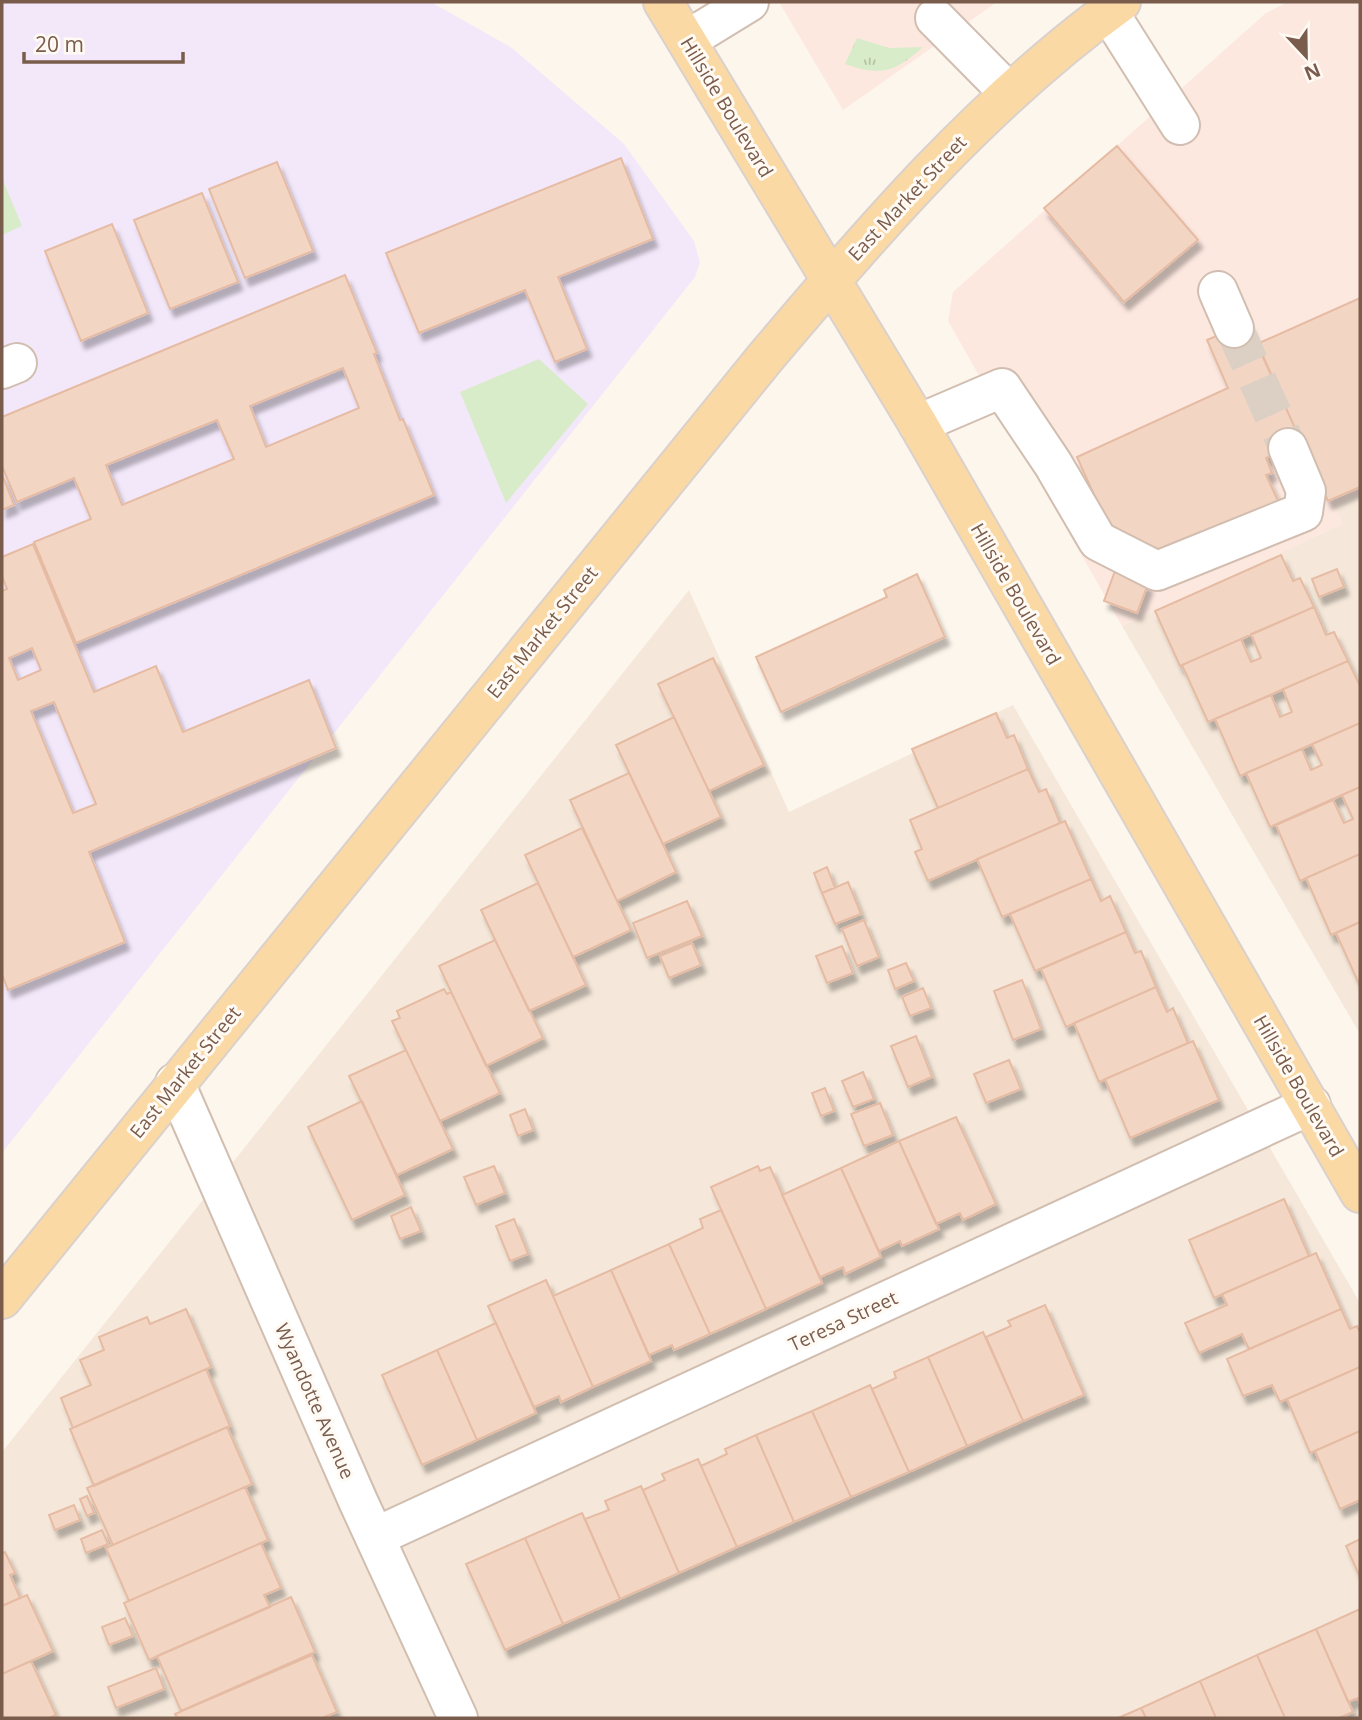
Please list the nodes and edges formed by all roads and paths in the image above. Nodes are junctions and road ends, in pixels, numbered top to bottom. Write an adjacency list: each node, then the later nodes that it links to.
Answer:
1 (663, 2): 5 (main road, Hillside Boulevard)
2 (749, 2): 5 (street)
3 (1115, 6): 6 (main road, East Market Street); 7 (street)
4 (934, 18): 6 (street)
5 (687, 40): 8 (main road, Hillside Boulevard)
6 (1009, 93): 8 (main road, East Market Street)
7 (1180, 125)
8 (831, 280): 11 (main road, Hillside Boulevard); 13 (main road, East Market Street)
9 (1218, 291): 10 (street)
10 (1234, 328)
11 (918, 424): 12 (street); 14 (main road, Hillside Boulevard)
12 (1288, 448)
13 (175, 1083): 16 (main road, East Market Street); 17 (street, Wyandotte Avenue)
14 (1311, 1105): 15 (main road, Hillside Boulevard); 17 (street, Teresa Street)
15 (1360, 1193)
16 (2, 1299)
17 (375, 1537): 18 (street, Wyandotte Avenue)
18 (458, 1718)

